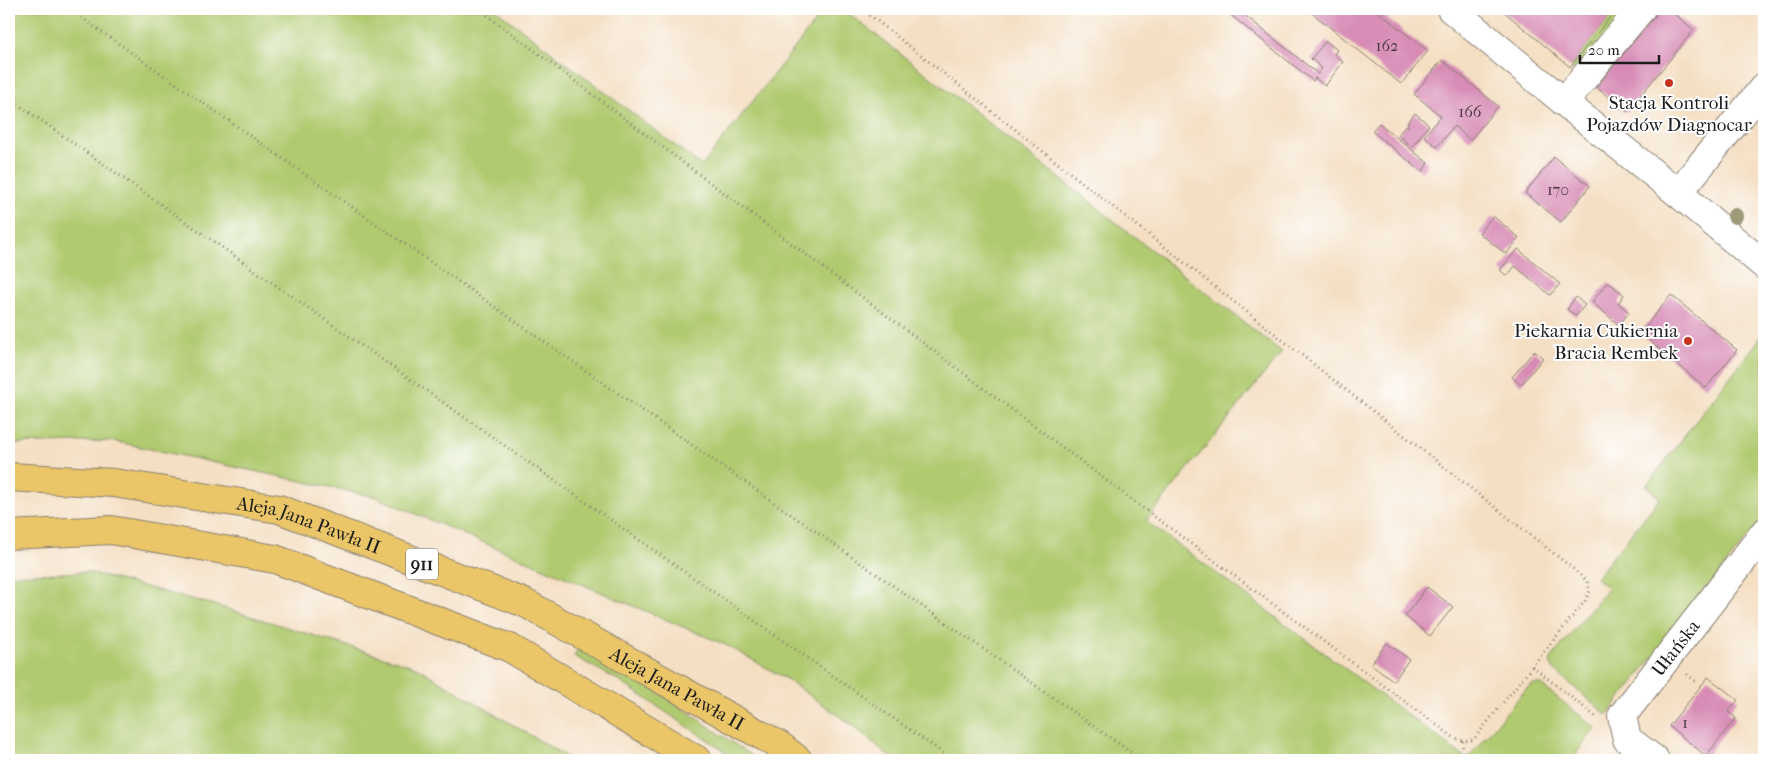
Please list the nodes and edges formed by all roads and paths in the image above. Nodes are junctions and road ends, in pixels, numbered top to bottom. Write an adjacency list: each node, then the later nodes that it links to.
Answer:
1 (69, 9): 20 (path)
2 (479, 9): 16 (path)
3 (862, 9): 14 (path)
4 (1450, 9): 8 (street)
5 (1641, 9): 8 (street)
6 (1764, 87): 9 (street)
7 (9, 98): 19 (path)
8 (1564, 102): 9 (street)
9 (1678, 193): 10 (street)
10 (1764, 265)
11 (9, 477): 18 (main road, Aleja Jana Pawła II / 911)
12 (1764, 533): 15 (street, Ułańska)
13 (9, 535): 17 (main road, 911)
14 (1532, 666): 15 (path); 16 (path)
15 (1624, 727): 22 (street)
16 (1463, 741): 21 (path)
17 (697, 760)
18 (798, 760)
19 (953, 760)
20 (1142, 760)
21 (1457, 760)
22 (1655, 760)

